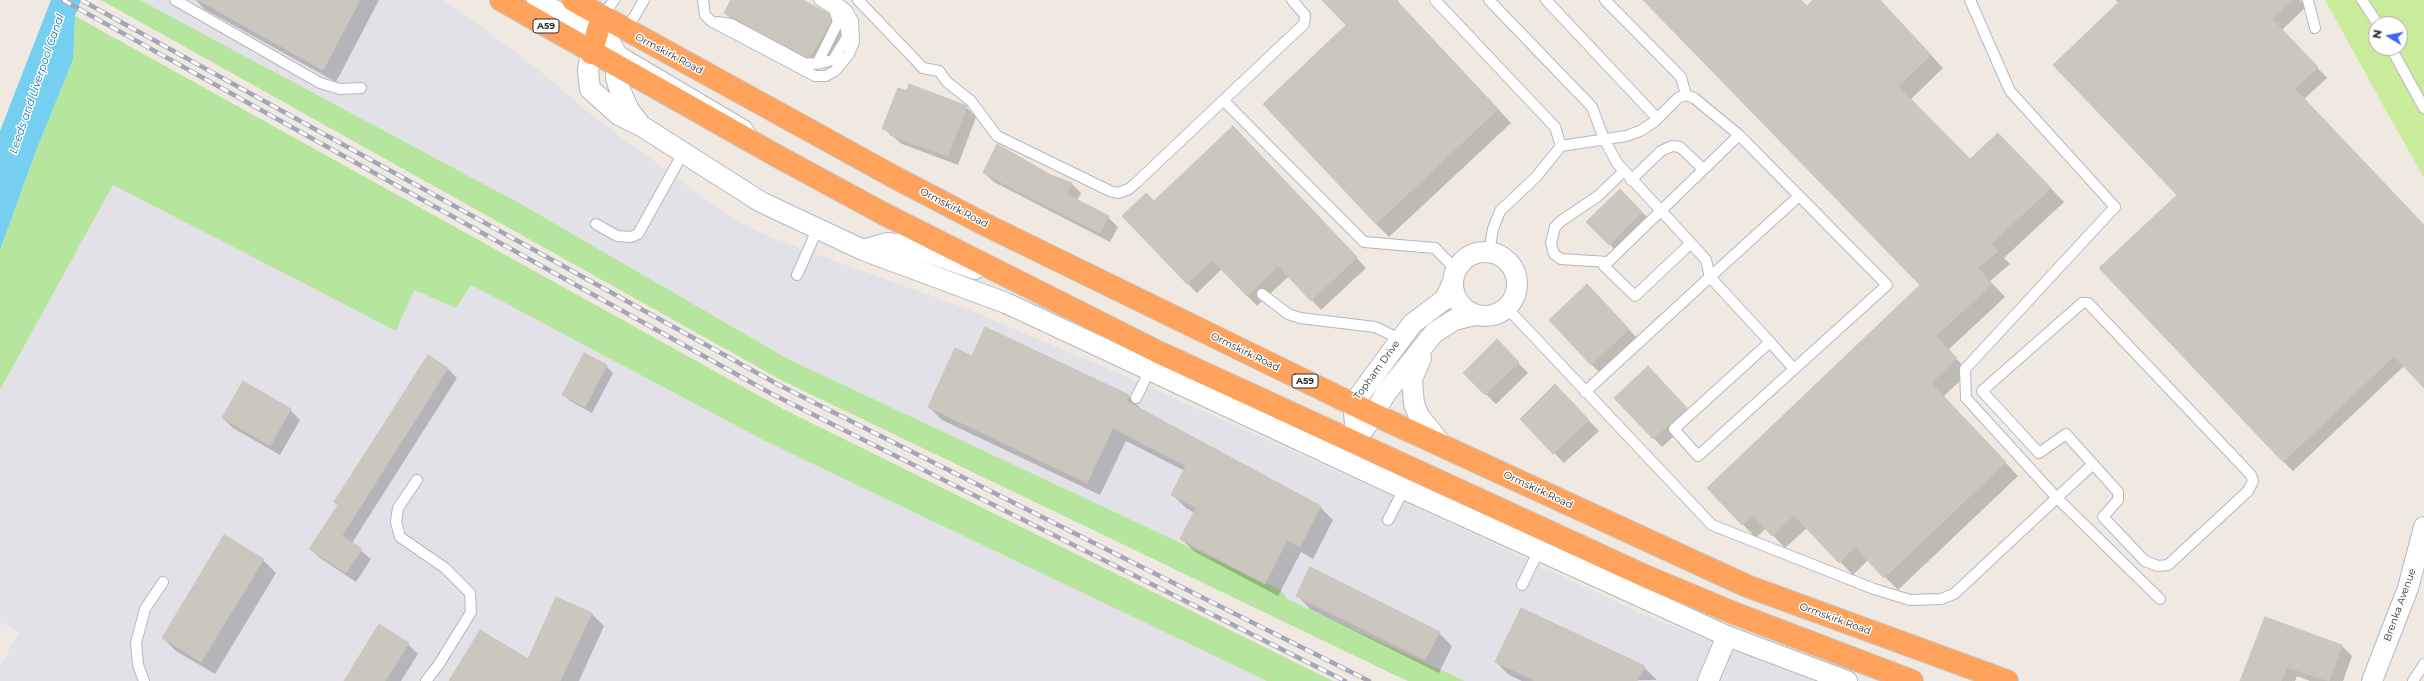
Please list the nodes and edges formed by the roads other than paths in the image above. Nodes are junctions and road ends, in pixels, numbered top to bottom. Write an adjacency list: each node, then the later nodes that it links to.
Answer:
1 (175, 0): 26 (lane)
2 (501, 0): 20 (highway, Ormskirk Road / A59)
3 (537, 0): 20 (street, Ormskirk Road / A59)
4 (573, 0): 20 (highway, Ormskirk Road / A59)
5 (644, 0): 22 (lane)
6 (704, 0): 19 (lane)
7 (819, 0): 17 (lane)
8 (858, 0): 28 (lane)
9 (1292, 0): 28 (lane)
10 (1435, 0): 34 (lane)
11 (1489, 0): 33 (lane)
12 (1546, 0): 30 (lane)
13 (1605, 0): 27 (lane)
14 (1970, 0): 68 (lane)
15 (2308, 0): 21 (lane)
16 (2362, 0): 18 (lane)
17 (834, 5): 19 (lane); 25 (lane); 25 (lane)
18 (2373, 16)
19 (711, 21): 25 (lane)
20 (601, 26): 22 (highway, Ormskirk Road / A59); 24 (highway, Ormskirk Road / A59); 24 (lane); 31 (street)
21 (2315, 28)
22 (626, 31): 24 (highway); 61 (highway, Ormskirk Road / A59)
23 (2395, 56): 29 (lane)
24 (619, 59): 31 (street); 51 (highway, Ormskirk Road / A59)
25 (817, 64)
26 (361, 88)
27 (1686, 96): 30 (lane); 32 (lane)
28 (1224, 100): 48 (lane)
29 (2424, 108)
30 (1657, 118): 33 (lane)
31 (643, 127): 35 (street)
32 (1739, 135): 36 (lane); 39 (lane)
33 (1604, 139): 34 (lane); 37 (lane)
34 (1561, 146): 45 (lane)
35 (683, 153): 41 (lane); 42 (street)
36 (1703, 169): 38 (lane); 40 (lane)
37 (1624, 171): 38 (lane); 46 (lane)
38 (1631, 180): 40 (lane)
39 (1799, 196): 49 (lane); 57 (lane)
40 (1660, 210): 43 (lane); 46 (lane)
41 (596, 224)
42 (817, 230): 44 (street); 47 (lane)
43 (1691, 243): 46 (lane); 49 (lane)
44 (863, 250): 51 (street); 58 (street)
45 (1489, 252): 48 (street); 52 (street)
46 (1608, 262)
47 (797, 275)
48 (1455, 276): 53 (street); 55 (street, Topham Drive)
49 (1710, 277): 56 (lane); 59 (lane)
50 (1262, 294): 55 (lane)
51 (1055, 300): 63 (highway, Ormskirk Road / A59)
52 (1507, 308): 53 (street); 59 (lane)
53 (1475, 315): 54 (street)
54 (1434, 334): 62 (street); 64 (street)
55 (1400, 339): 61 (street, Topham Drive)
56 (1770, 342): 57 (lane); 57 (lane)
57 (1794, 369)
58 (1150, 370): 60 (lane); 67 (street)
59 (1585, 392): 68 (lane)
60 (1136, 398)
61 (1353, 404): 62 (highway, Ormskirk Road / A59); 63 (street, Topham Drive)
62 (1373, 414): 63 (street); 64 (highway, Ormskirk Road / A59)
63 (1357, 442): 81 (highway, Ormskirk Road / A59)
64 (1443, 446): 82 (highway, Ormskirk Road / A59)
65 (2093, 464): 65 (lane); 68 (lane)
66 (417, 480): 78 (lane)
67 (1404, 489): 69 (lane); 71 (street)
68 (2056, 497): 74 (lane)
69 (1388, 520)
70 (2424, 527): 83 (street, Brenka Avenue)
71 (1539, 550): 73 (lane); 75 (street)
72 (163, 582): 77 (lane)
73 (1522, 585)
74 (2160, 599)
75 (1727, 636): 79 (street); 80 (street)
76 (2424, 664): 84 (lane)
77 (144, 681)
78 (426, 681)
79 (1708, 681)
80 (1847, 681)
81 (1912, 681)
82 (2007, 681)
83 (2372, 681)
84 (2413, 681)

